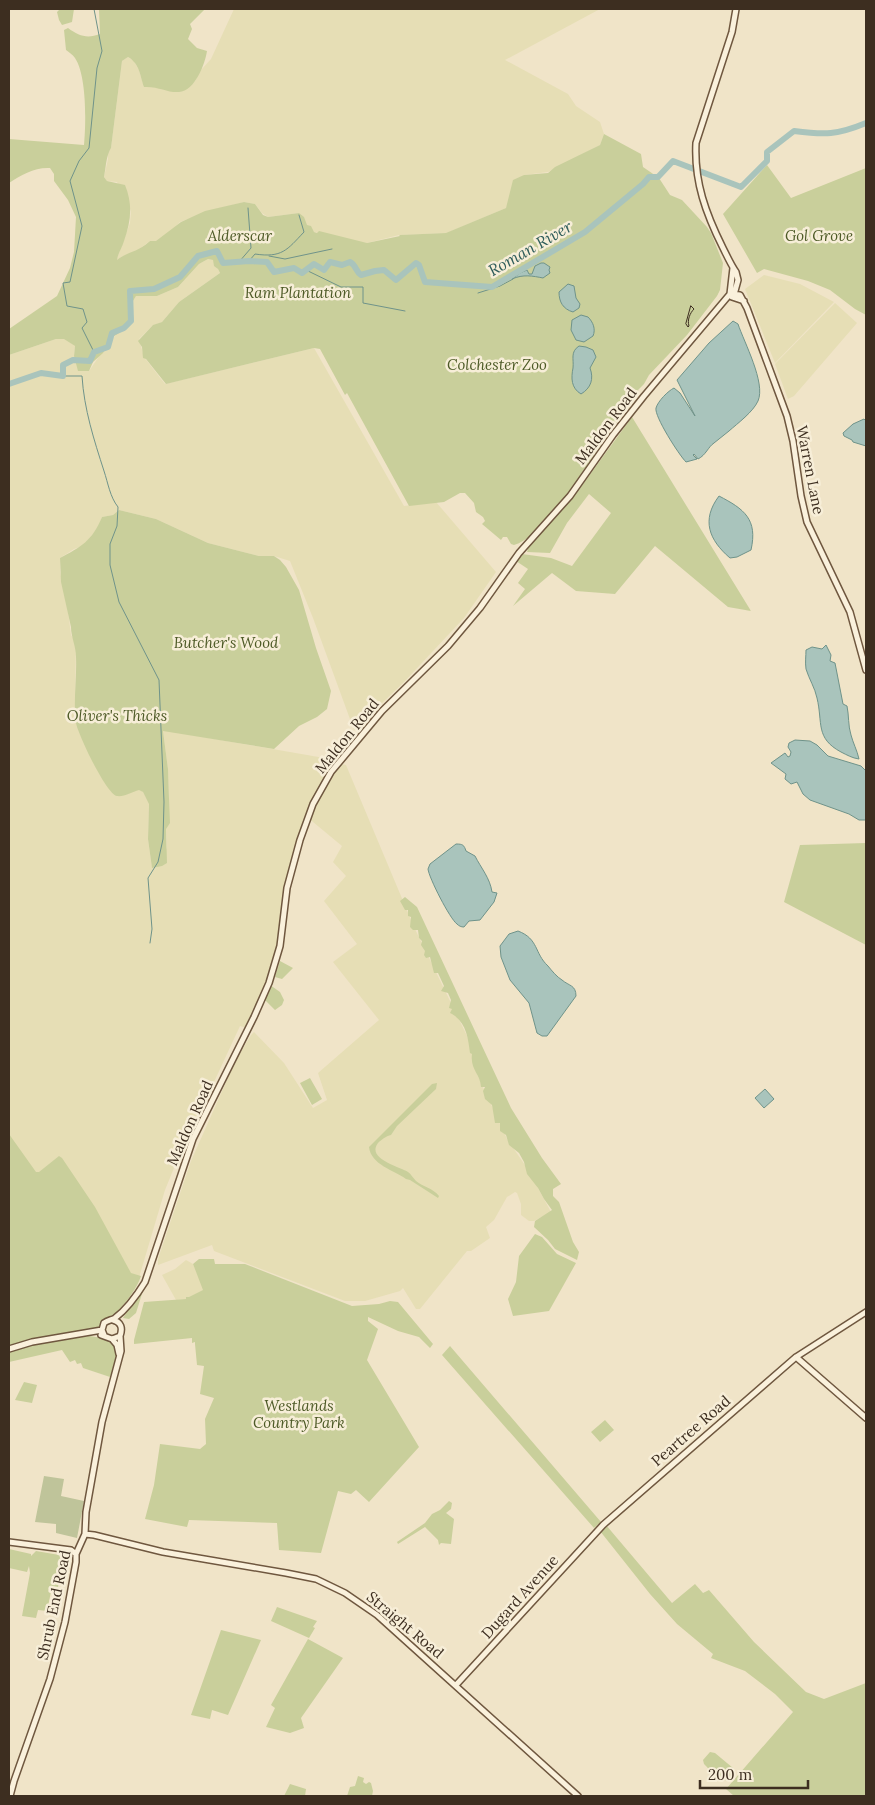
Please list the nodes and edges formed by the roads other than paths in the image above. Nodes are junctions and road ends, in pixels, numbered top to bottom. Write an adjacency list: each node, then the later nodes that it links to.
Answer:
1 (736, 9): 2 (main road)
2 (732, 268): 3 (main road); 4 (main road)
3 (738, 280): 4 (main road, Maldon Road); 5 (main road, Warren Lane)
4 (730, 294): 5 (main road); 7 (main road, Maldon Road)
5 (743, 298): 6 (main road, Warren Lane)
6 (866, 670)
7 (126, 1307): 9 (main road, Maldon Road); 10 (main road, Maldon Road)
8 (866, 1312): 16 (main road, Peartree Road)
9 (113, 1320): 10 (main road); 11 (main road)
10 (119, 1323): 12 (main road)
11 (103, 1333): 13 (main road); 14 (main road)
12 (120, 1336): 13 (main road); 15 (main road, Shrub End Road)
13 (112, 1339): 15 (main road)
14 (9, 1349)
15 (120, 1356): 19 (main road, Shrub End Road)
16 (796, 1357): 17 (main road); 18 (main road, Peartree Road)
17 (866, 1418)
18 (602, 1525): 22 (main road, Dugard Avenue)
19 (85, 1534): 21 (main road, Shrub End Road); 22 (main road, Straight Road)
20 (9, 1542): 21 (main road)
21 (76, 1554): 23 (main road, Shrub End Road)
22 (456, 1685): 24 (main road, Straight Road)
23 (10, 1796)
24 (578, 1796)

